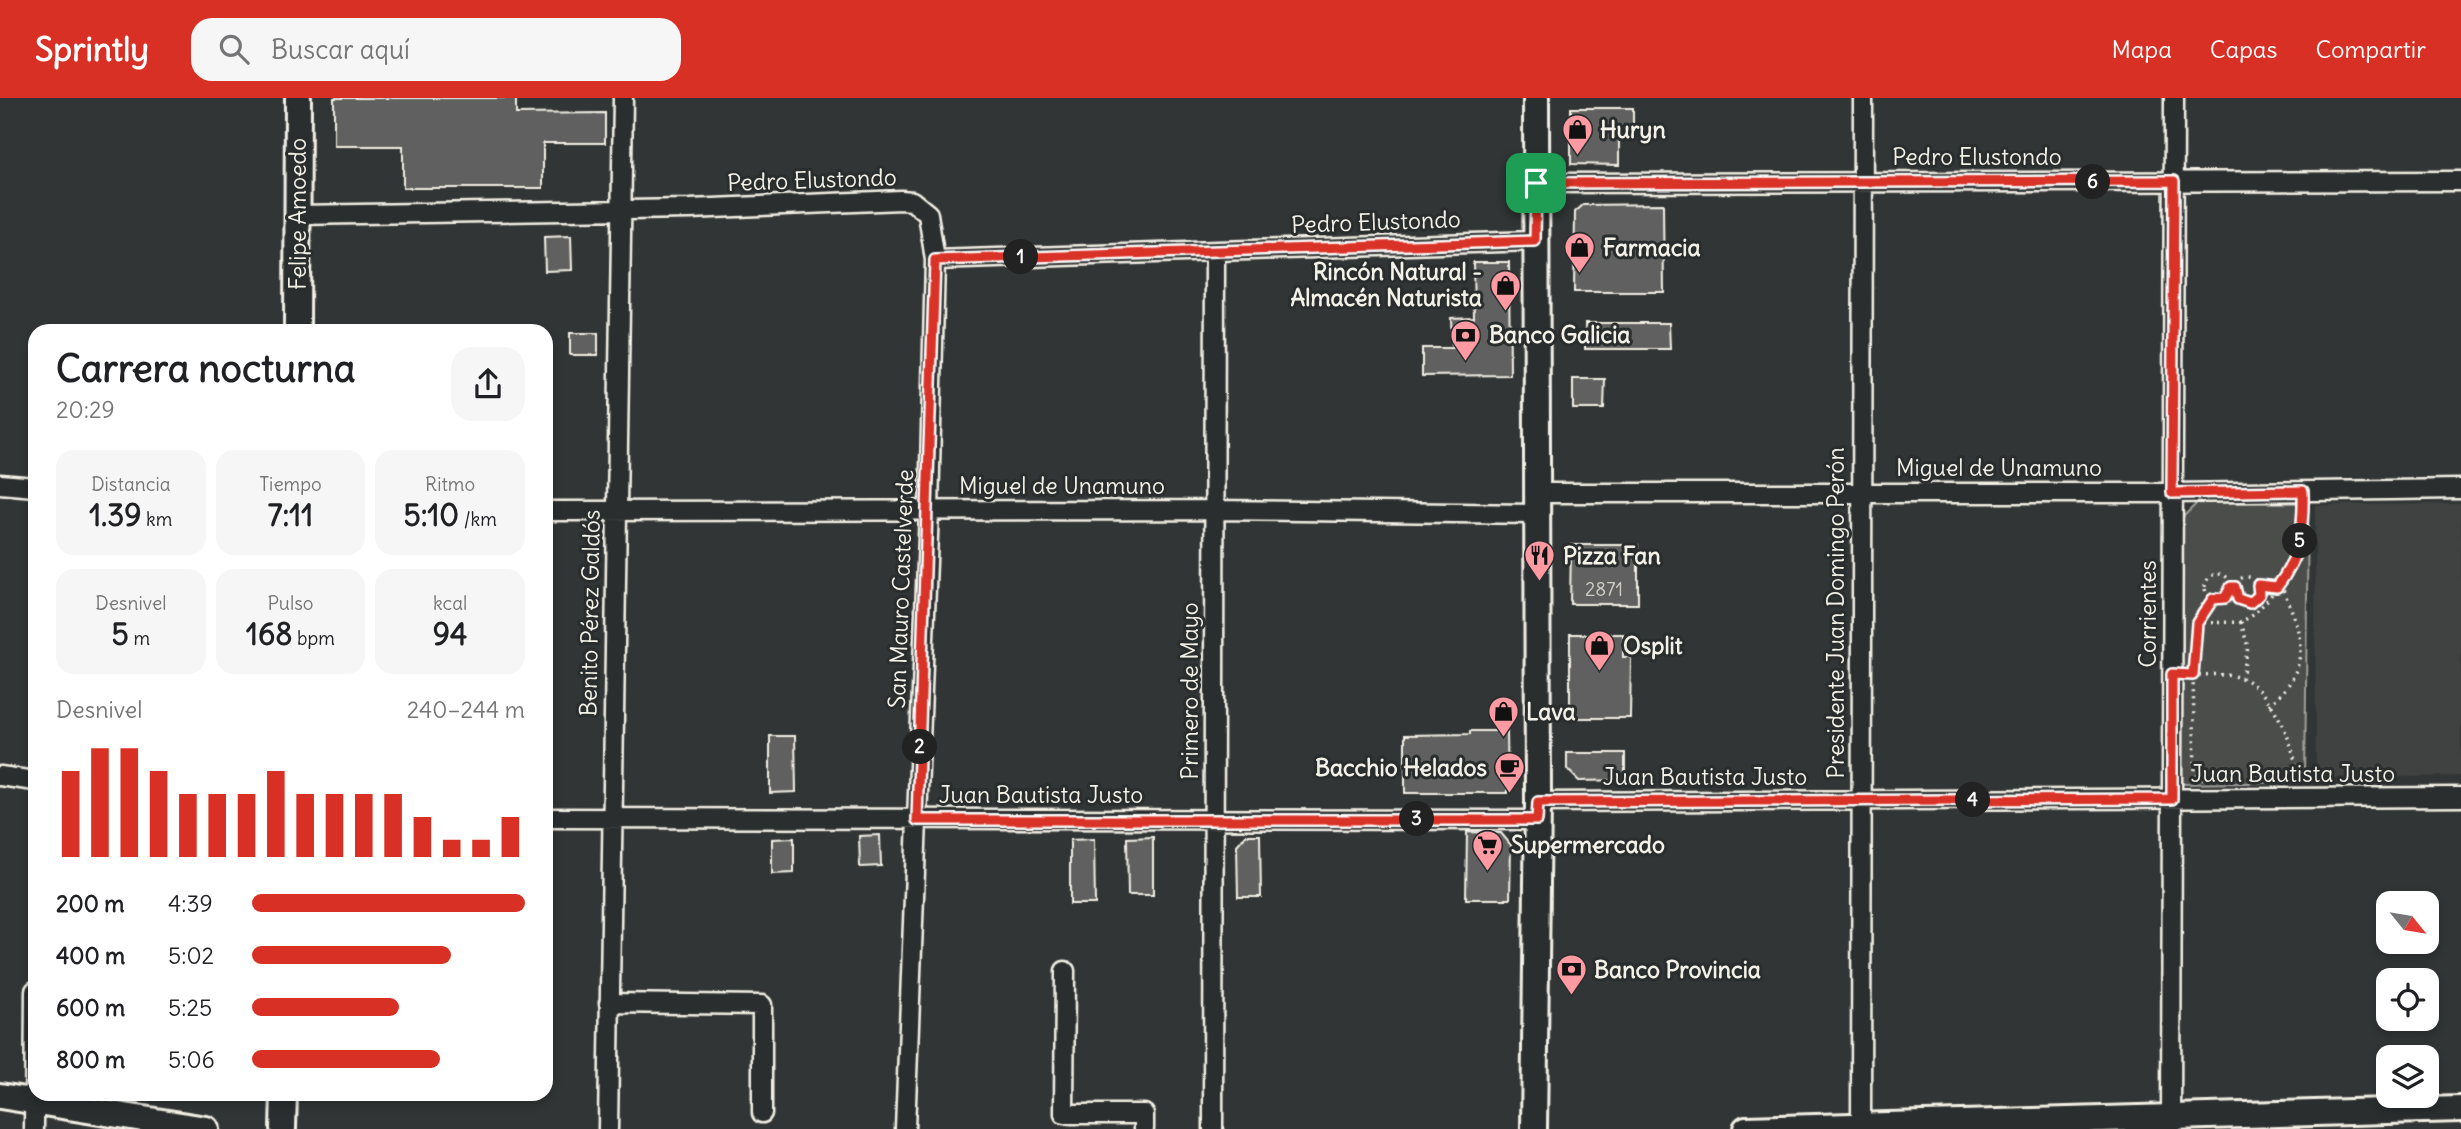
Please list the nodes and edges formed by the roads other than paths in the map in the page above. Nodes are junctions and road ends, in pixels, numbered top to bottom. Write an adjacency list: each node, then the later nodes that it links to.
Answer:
1 (298, 98): 11 (main road, Felipe Amoedo)
2 (623, 98): 10 (street, Benito Pérez Galdós)
3 (1536, 98): 9 (main road)
4 (1863, 98): 8 (street, Presidente Juan Domingo Perón)
5 (2174, 98): 6 (street, Corrientes)
6 (2174, 181): 7 (street, Pedro Elustondo); 8 (street, Pedro Elustondo); 20 (street, Corrientes)
7 (2461, 181)
8 (1860, 182): 9 (street, Pedro Elustondo); 19 (street, Presidente Juan Domingo Perón)
9 (1536, 183): 12 (main road)
10 (622, 210): 11 (street, Pedro Elustondo); 14 (street, Pedro Elustondo); 25 (street, Benito Pérez Galdós)
11 (296, 215): 15 (main road, Felipe Amoedo)
12 (1535, 241): 13 (street, Pedro Elustondo); 21 (main road)
13 (1214, 252): 14 (street, Pedro Elustondo); 23 (street, Primero de Mayo)
14 (935, 260): 22 (street, San Mauro Castelverde)
15 (298, 324)
16 (0, 484): 17 (street)
17 (28, 486)
18 (2461, 489): 20 (street, Miguel de Unamuno)
19 (1860, 493): 20 (street, Miguel de Unamuno); 21 (street, Miguel de Unamuno); 30 (street, Presidente Juan Domingo Perón)
20 (2172, 493): 29 (street, Corrientes)
21 (1536, 503): 23 (street, Miguel de Unamuno); 31 (main road)
22 (929, 510): 23 (street, Miguel de Unamuno); 25 (street, Miguel de Unamuno); 35 (street, San Mauro Castelverde)
23 (1213, 510): 34 (street, Primero de Mayo)
24 (553, 511): 25 (street, Miguel de Unamuno)
25 (616, 511): 33 (street, Benito Pérez Galdós)
26 (0, 776): 27 (street)
27 (28, 780)
28 (2461, 797): 29 (street, Juan Bautista Justo)
29 (2172, 799): 30 (street, Juan Bautista Justo); 45 (street, Corrientes)
30 (1860, 800): 31 (street, Juan Bautista Justo); 46 (street, Presidente Juan Domingo Perón)
31 (1537, 811): 34 (street, Juan Bautista Justo); 54 (main road)
32 (553, 818): 33 (street, Juan Bautista Justo)
33 (612, 818): 35 (street, Juan Bautista Justo); 37 (street, Benito Pérez Galdós)
34 (1215, 818): 35 (street, Juan Bautista Justo); 53 (street, Primero de Mayo)
35 (917, 820): 51 (street, San Mauro Castelverde)
36 (1065, 971): 52 (street)
37 (609, 1003): 44 (street); 50 (street, Benito Pérez Galdós)
38 (0, 1096): 40 (main road)
39 (28, 1101): 42 (main road)
40 (28, 1101)
41 (284, 1101): 49 (main road)
42 (34, 1102): 47 (street); 48 (main road)
43 (2461, 1109): 45 (main road)
44 (762, 1113)
45 (2171, 1122): 46 (main road)
46 (1861, 1127): 55 (main road)
47 (34, 1129)
48 (206, 1129)
49 (283, 1129)
50 (608, 1129)
51 (905, 1129)
52 (1144, 1129)
53 (1213, 1129)
54 (1534, 1129)
55 (1746, 1129)

